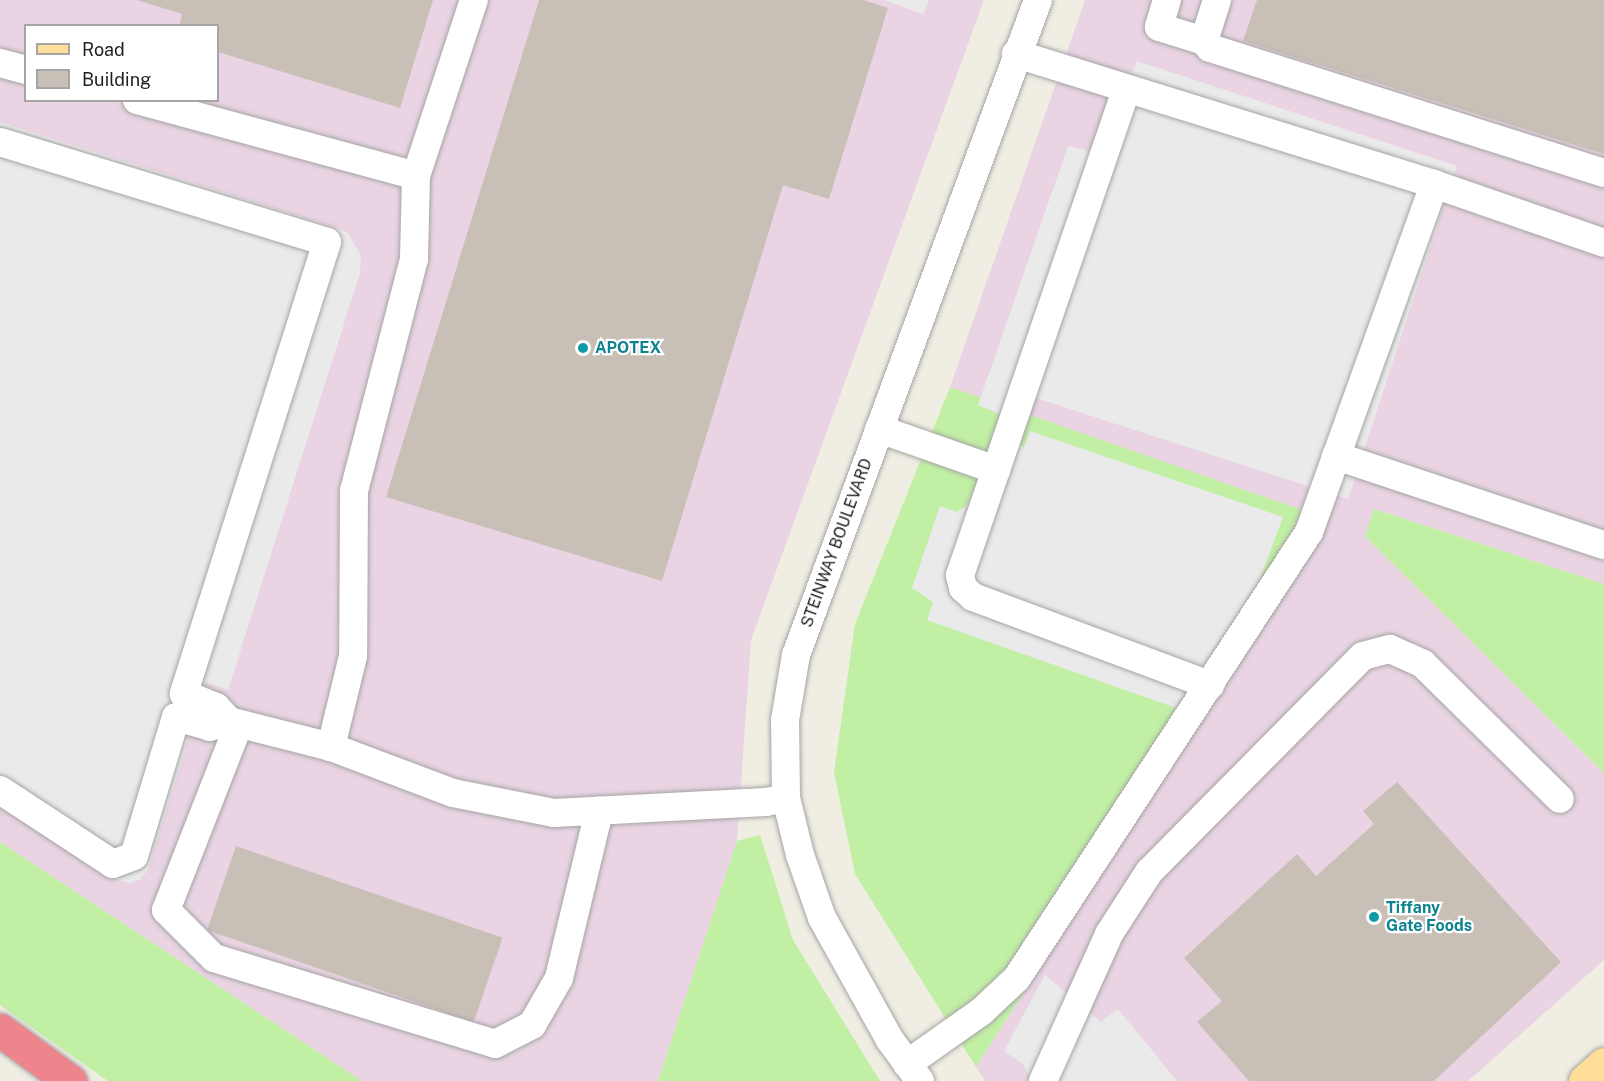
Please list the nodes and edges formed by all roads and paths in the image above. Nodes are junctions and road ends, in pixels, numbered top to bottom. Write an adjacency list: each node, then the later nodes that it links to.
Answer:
1 (474, 0): 13 (street)
2 (1038, 0): 6 (street, STEINWAY BOULEVARD)
3 (1167, 0): 5 (street)
4 (1217, 0): 5 (street)
5 (1204, 41): 12 (street)
6 (1016, 54): 9 (street); 16 (street, STEINWAY BOULEVARD)
7 (0, 63): 8 (street)
8 (24, 69)
9 (1126, 91): 14 (street); 18 (street)
10 (144, 102): 13 (street)
11 (0, 142): 21 (street)
12 (1604, 173)
13 (416, 176): 22 (street)
14 (1434, 184): 15 (street); 17 (street)
15 (1604, 243)
16 (879, 429): 18 (street); 24 (street, STEINWAY BOULEVARD)
17 (1336, 456): 19 (street); 20 (street)
18 (996, 470): 20 (street)
19 (1604, 545)
20 (1210, 685): 29 (street)
21 (234, 722): 22 (street); 23 (street); 26 (street)
22 (331, 747): 26 (street)
23 (0, 790)
24 (786, 798): 26 (street); 29 (street, STEINWAY BOULEVARD)
25 (1560, 799): 31 (street)
26 (599, 811)
27 (0, 1030): 30 (highway)
28 (1604, 1064): 32 (main road)
29 (913, 1073)
30 (70, 1081)
31 (1043, 1081)
32 (1585, 1081)

